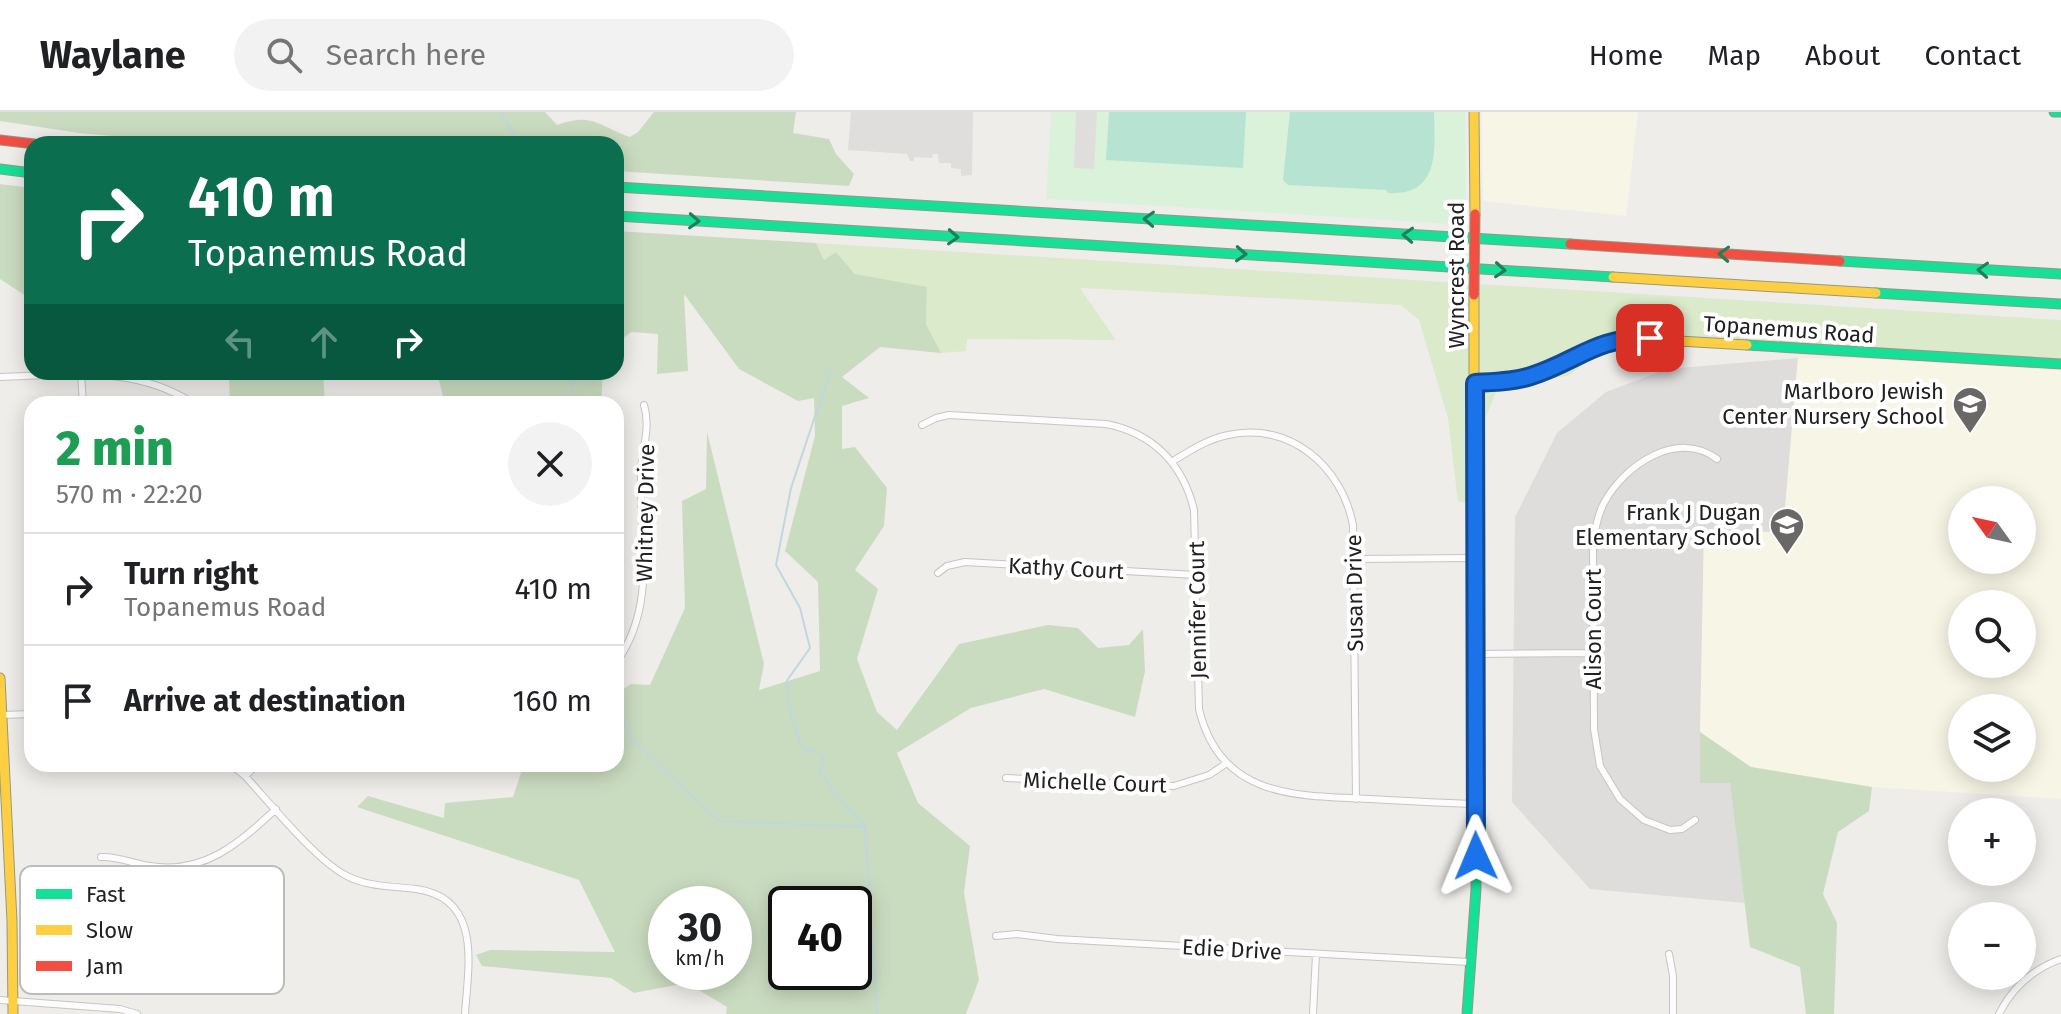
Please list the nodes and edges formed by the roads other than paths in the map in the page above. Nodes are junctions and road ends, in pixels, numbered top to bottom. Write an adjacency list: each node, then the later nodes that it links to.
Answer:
1 (1474, 112): 16 (main road, Wyncrest Road, bridge)
2 (2054, 112): 3 (main road)
3 (2061, 112)
4 (0, 140): 5 (main road)
5 (24, 143)
6 (0, 169): 7 (main road)
7 (24, 172)
8 (624, 187): 10 (main road, one-way to 8)
9 (624, 216): 11 (main road, one-way to 11)
10 (2061, 274)
11 (2061, 304)
12 (2061, 364): 16 (main road, Topanemus Road)
13 (24, 376): 14 (street)
14 (0, 377)
15 (135, 380): 17 (street)
16 (1475, 383): 22 (main road, Wyncrest Road)
17 (177, 396)
18 (644, 405): 26 (street, Whitney Drive)
19 (922, 425): 21 (street, Jennifer Court)
20 (1717, 459): 27 (street, Alison Court)
21 (1173, 461): 23 (street, Susan Drive); 25 (street, Jennifer Court)
22 (1474, 558): 23 (street); 28 (main road, Wyncrest Road)
23 (1354, 559): 37 (street, Susan Drive)
24 (938, 573): 25 (street, Kathy Court)
25 (1196, 575): 32 (street, Jennifer Court)
26 (624, 648)
27 (1593, 653): 28 (street); 40 (street, Alison Court)
28 (1474, 654): 38 (main road, Wyncrest Road)
29 (0, 678): 31 (main road)
30 (24, 714): 31 (street)
31 (2, 715): 41 (main road)
32 (1227, 763): 36 (street, Michelle Court); 37 (street, Jennifer Court)
33 (240, 772): 35 (street)
34 (249, 772): 35 (street)
35 (245, 776): 39 (street)
36 (1006, 778)
37 (1356, 799): 38 (street, Jennifer Court)
38 (1475, 804): 49 (main road, Wyncrest Road)
39 (276, 809): 44 (street); 54 (street)
40 (1695, 820)
41 (4, 827): 51 (main road)
42 (101, 857): 43 (street)
43 (149, 866)
44 (168, 866)
45 (996, 936): 46 (street, Edie Drive)
46 (1316, 954): 49 (street, Edie Drive); 55 (street)
47 (1669, 954): 57 (street)
48 (2061, 959): 58 (street)
49 (1469, 962): 56 (main road, Wyncrest Road)
50 (0, 1000): 51 (street)
51 (13, 1001): 52 (main road); 53 (street)
52 (13, 1014)
53 (137, 1014)
54 (465, 1014)
55 (1313, 1014)
56 (1467, 1014)
57 (1673, 1014)
58 (1999, 1014)

